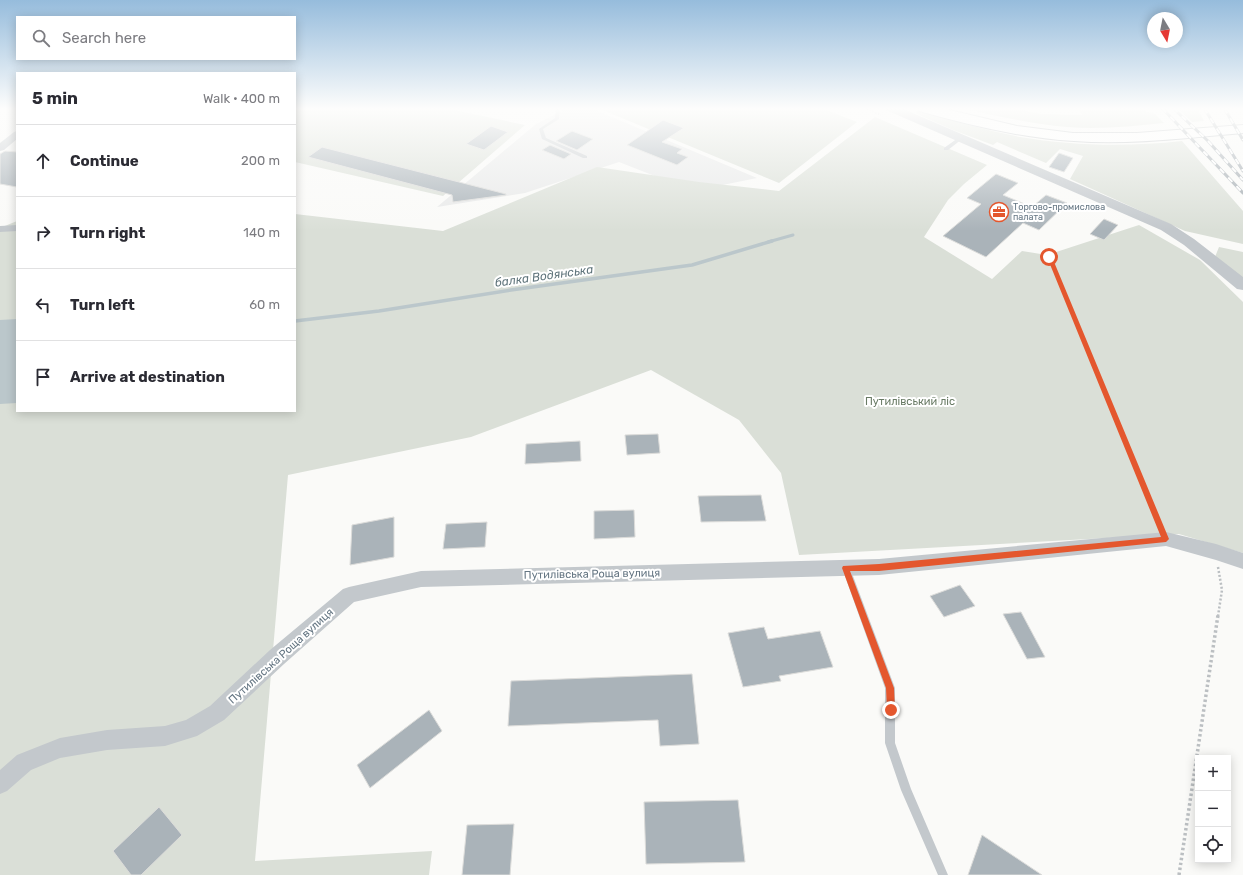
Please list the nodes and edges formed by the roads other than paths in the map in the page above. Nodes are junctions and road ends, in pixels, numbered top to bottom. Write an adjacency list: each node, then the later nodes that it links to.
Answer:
1 (566, 149): 3 (lane)
2 (983, 149): 6 (street)
3 (585, 157)
4 (16, 228): 5 (street)
5 (0, 229)
6 (1243, 285)
7 (1243, 561): 8 (street, Путилівська Роща вулиця)
8 (846, 568): 9 (street, Путилівська Роща вулиця); 10 (lane)
9 (0, 784)
10 (943, 875)

